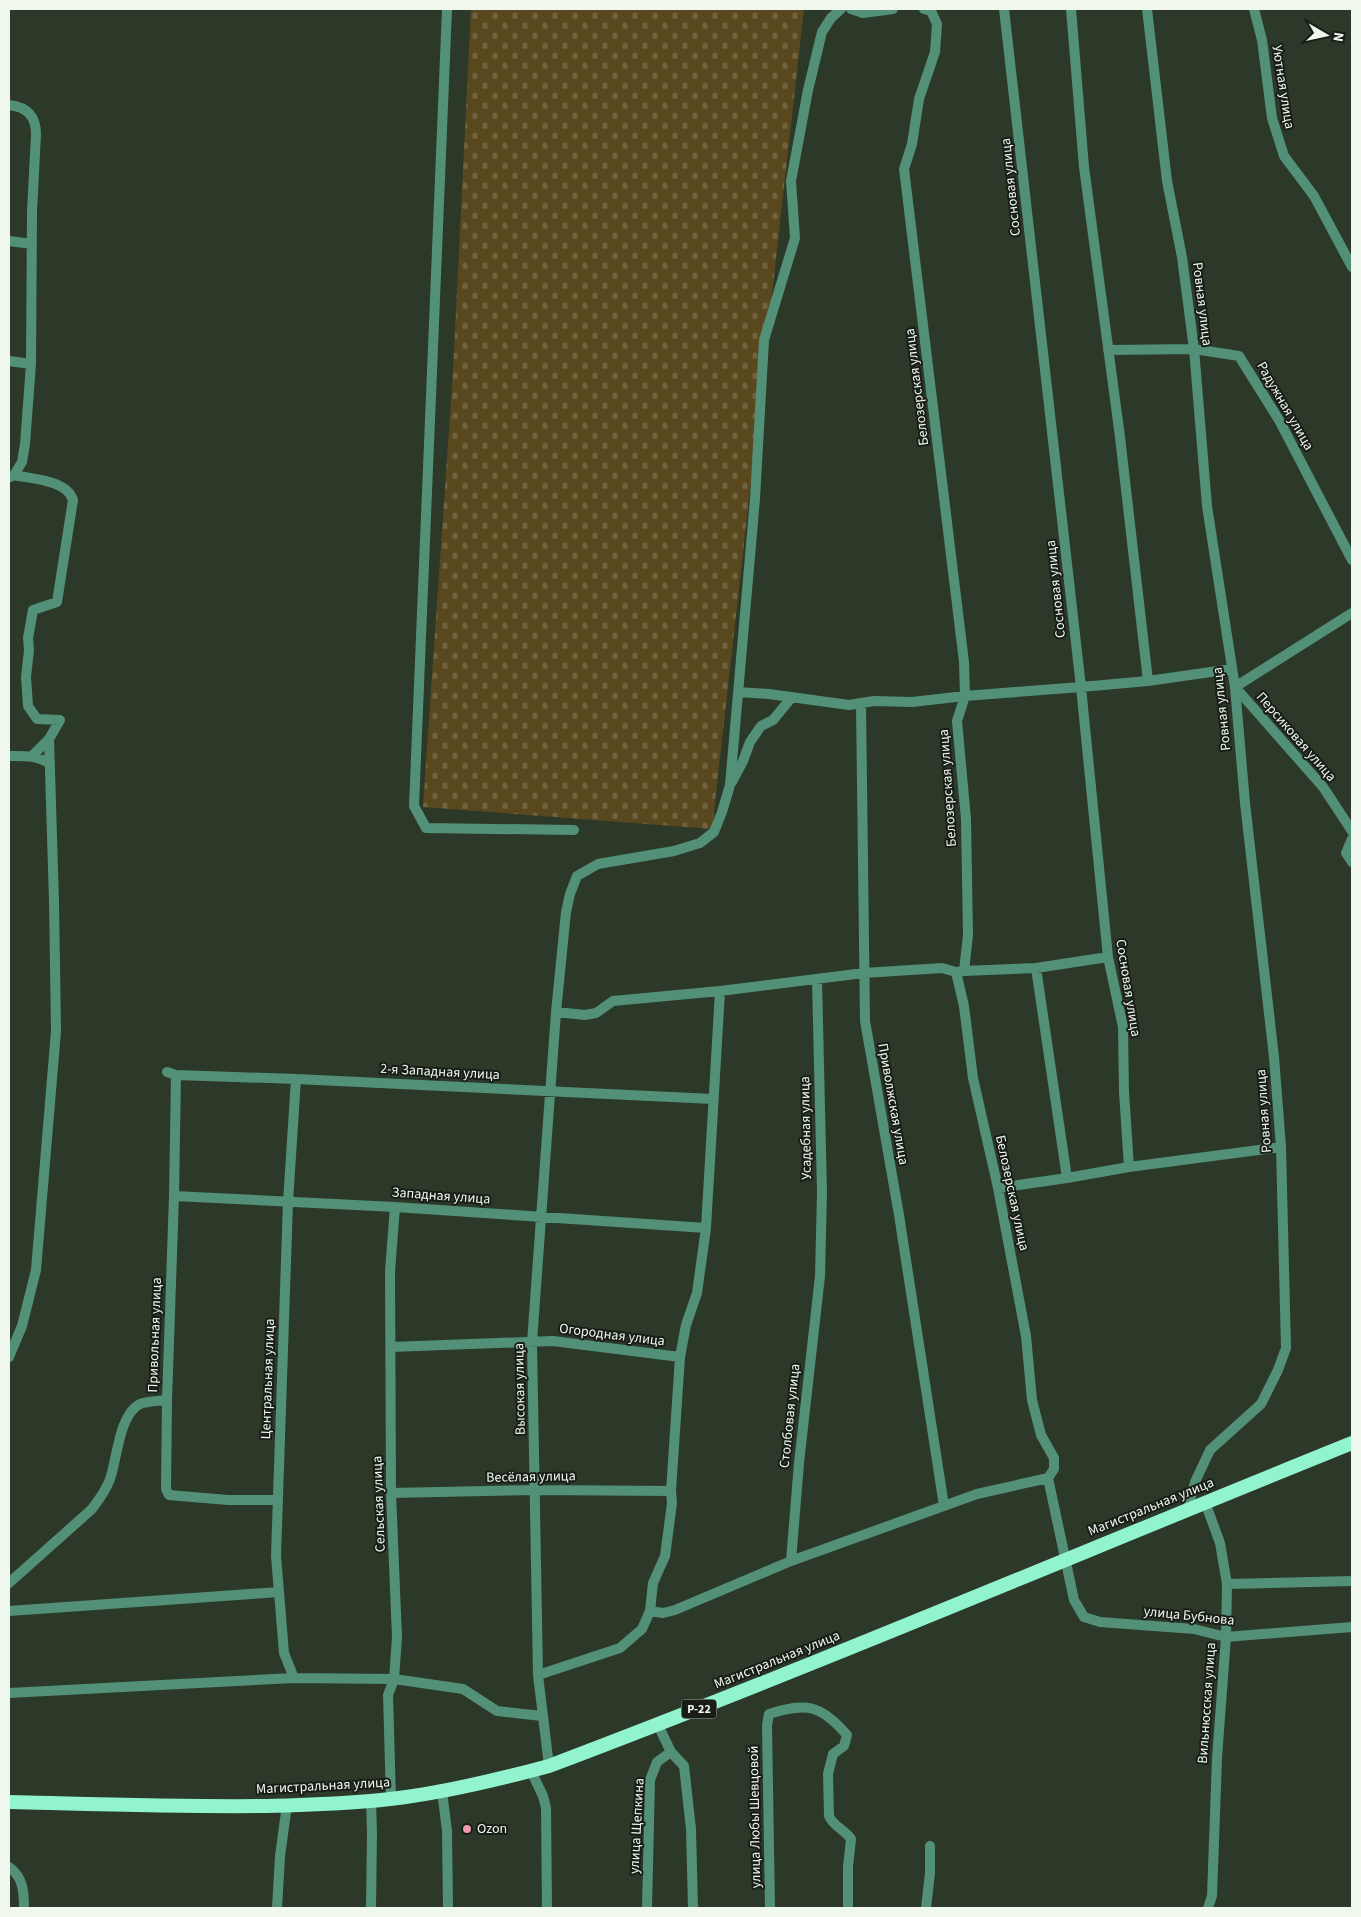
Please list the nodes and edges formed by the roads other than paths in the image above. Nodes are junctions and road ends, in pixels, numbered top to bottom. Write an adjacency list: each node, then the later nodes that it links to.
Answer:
1 (447, 9): 34 (street)
2 (841, 9): 25 (street)
3 (851, 9): 4 (street)
4 (893, 9)
5 (924, 9): 26 (street, Белозерская улица)
6 (1004, 9): 23 (street, Сосновая улица)
7 (1071, 9): 15 (street)
8 (1147, 9): 14 (street, Ровная улица)
9 (1254, 9): 13 (street, Уютная улица)
10 (9, 105): 12 (street)
11 (9, 241): 12 (street)
12 (32, 244): 17 (street)
13 (1352, 267)
14 (1194, 349): 15 (street, Радужная улица); 19 (street, Радужная улица); 21 (street, Ровная улица)
15 (1108, 350): 22 (street)
16 (9, 361): 17 (street)
17 (31, 364): 18 (street)
18 (12, 477): 29 (street)
19 (1352, 560)
20 (1352, 612): 24 (street)
21 (1232, 668): 22 (street); 24 (street, Ровная улица)
22 (1148, 681): 23 (street)
23 (1081, 687): 26 (street); 38 (street, Сосновая улица)
24 (1235, 687): 35 (street, Персиковая улица); 49 (street, Ровная улица)
25 (738, 692): 27 (street); 33 (street)
26 (965, 696): 28 (street); 40 (street, Белозерская улица)
27 (792, 697): 28 (street); 33 (street)
28 (861, 704): 41 (street, Приволжская улица)
29 (49, 739): 31 (street); 32 (street)
30 (9, 756): 31 (street)
31 (32, 756): 32 (street)
32 (50, 764): 61 (street)
33 (730, 785): 44 (street, Высокая улица)
34 (574, 830)
35 (1352, 831)
36 (1352, 838): 37 (street)
37 (1352, 862)
38 (1108, 957): 39 (street); 50 (street, Сосновая улица)
39 (1036, 968): 40 (street); 51 (street)
40 (960, 972): 41 (street); 52 (street, Белозерская улица)
41 (864, 973): 42 (street); 71 (street, Приволжская улица)
42 (817, 980): 43 (street); 58 (street, Усадебная улица)
43 (720, 991): 44 (street); 48 (street)
44 (556, 1012): 47 (street, Высокая улица)
45 (171, 1074): 46 (street, 2-я Западная улица); 53 (street, Привольная улица)
46 (296, 1079): 47 (street, 2-я Западная улица); 54 (street, Центральная улица)
47 (550, 1092): 48 (street, 2-я Западная улица); 56 (street, Высокая улица)
48 (713, 1098): 57 (street)
49 (1281, 1147): 50 (street); 72 (street, Ровная улица)
50 (1129, 1167): 51 (street)
51 (1067, 1178): 52 (street)
52 (998, 1188): 65 (street, Белозерская улица)
53 (174, 1196): 54 (street, Западная улица); 63 (street, Привольная улица)
54 (288, 1202): 55 (street, Западная улица); 69 (street, Центральная улица)
55 (395, 1207): 56 (street, Западная улица); 60 (street, Сельская улица)
56 (540, 1216): 57 (street, Западная улица); 59 (street, Высокая улица)
57 (706, 1228): 62 (street)
58 (820, 1276): 74 (street, Столбовая улица)
59 (532, 1342): 60 (street, Огородная улица); 62 (street, Огородная улица); 66 (street, Высокая улица)
60 (391, 1347): 68 (street, Сельская улица)
61 (9, 1358)
62 (680, 1358): 67 (street)
63 (167, 1400): 69 (street); 76 (street, Привольная улица)
64 (1352, 1443): 70 (highway, Магистральная улица / Р-22)
65 (1048, 1478): 71 (street); 73 (street, Белозерская улица)
66 (536, 1490): 67 (street, Весёлая улица); 68 (street, Весёлая улица); 83 (street, Высокая улица)
67 (671, 1491): 80 (street)
68 (391, 1493): 85 (street, Сельская улица)
69 (277, 1500): 78 (street, Центральная улица)
70 (1205, 1502): 72 (highway, Магистральная улица / Р-22); 77 (street, Вильнюсская улица)
71 (944, 1506): 74 (street)
72 (1187, 1510): 73 (highway, Магистральная улица / Р-22)
73 (1065, 1560): 82 (street, улица Бубнова); 88 (highway, Магистральная улица / Р-22)
74 (791, 1561): 80 (street)
75 (1352, 1581): 77 (street)
76 (9, 1583)
77 (1227, 1584): 82 (street, Вильнюсская улица)
78 (279, 1592): 79 (street); 84 (street, Центральная улица)
79 (9, 1611)
80 (650, 1611): 83 (street)
81 (1352, 1627): 82 (street, улица Бубнова)
82 (1226, 1637): 109 (street, Вильнюсская улица)
83 (538, 1675): 87 (street, Высокая улица)
84 (294, 1678): 85 (street); 86 (street)
85 (394, 1679): 87 (street); 93 (street, Сельская улица)
86 (9, 1692)
87 (542, 1716): 90 (street, Высокая улица)
88 (658, 1726): 89 (street); 90 (highway, Магистральная улица / Р-22)
89 (671, 1752): 104 (street, улица Щепкина); 105 (street)
90 (549, 1766): 91 (highway, Магистральная улица / Р-22)
91 (531, 1771): 92 (highway, Магистральная улица / Р-22); 103 (street)
92 (442, 1791): 93 (highway, Магистральная улица / Р-22); 102 (street)
93 (391, 1799): 94 (highway, Магистральная улица / Р-22)
94 (371, 1801): 96 (highway, Магистральная улица / Р-22); 101 (street)
95 (9, 1802): 96 (highway, Магистральная улица / Р-22)
96 (287, 1805): 100 (street)
97 (930, 1846): 108 (street)
98 (9, 1866): 99 (street)
99 (24, 1908)
100 (276, 1908)
101 (371, 1908)
102 (448, 1908)
103 (547, 1908)
104 (647, 1908)
105 (693, 1908)
106 (770, 1908): 107 (street, улица Любы Шевцовой)
107 (848, 1908)
108 (926, 1908)
109 (1208, 1908)

